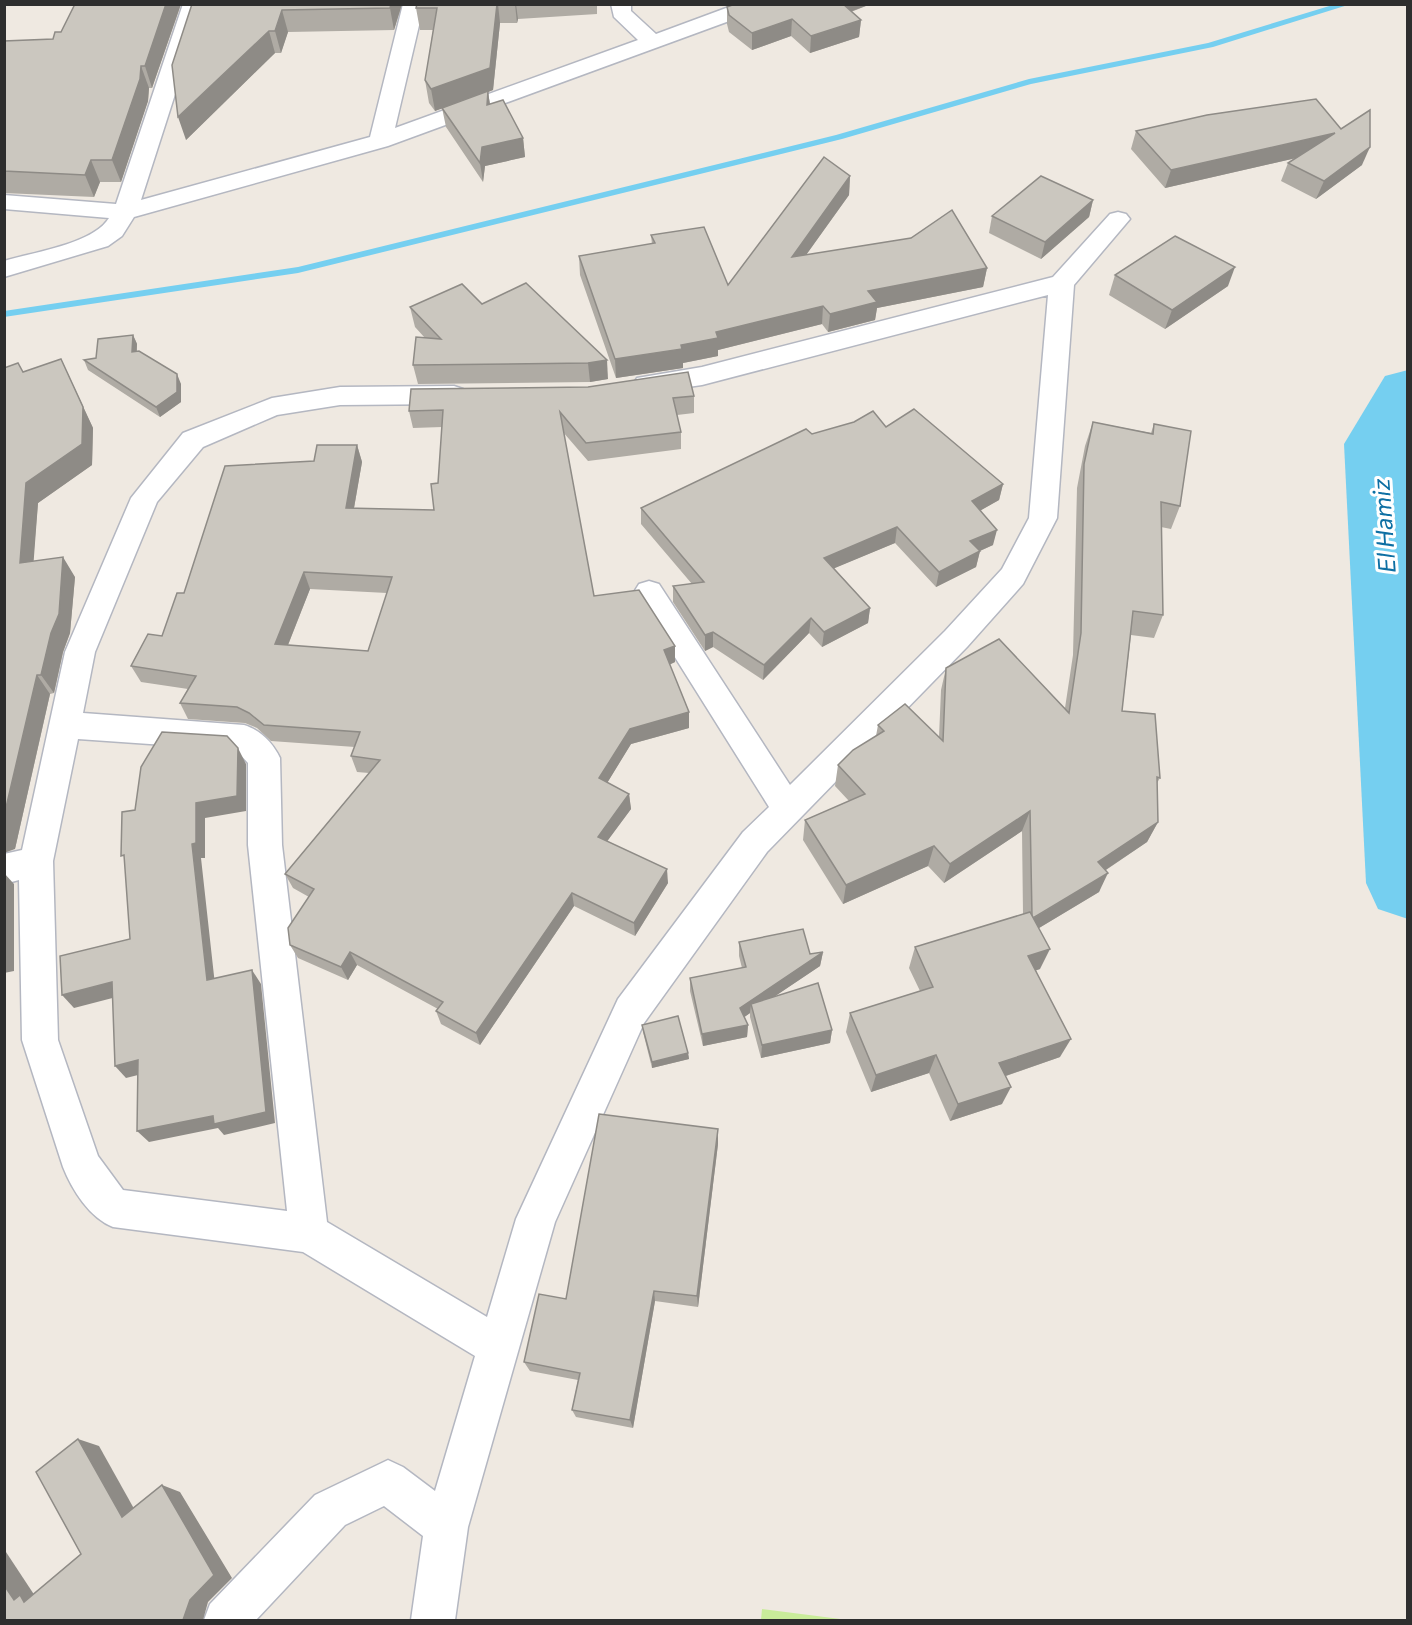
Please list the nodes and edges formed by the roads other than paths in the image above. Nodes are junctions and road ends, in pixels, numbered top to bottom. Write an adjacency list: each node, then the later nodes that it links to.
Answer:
1 (194, 4): 8 (street)
2 (414, 4): 6 (street)
3 (621, 4): 5 (street)
4 (758, 4): 5 (street)
5 (654, 43): 6 (street)
6 (380, 141): 8 (street)
7 (4, 202): 8 (street)
8 (125, 212): 10 (street)
9 (1118, 219): 11 (street)
10 (4, 269)
11 (1062, 283): 12 (street); 16 (street)
12 (612, 390)
13 (483, 394): 15 (street)
14 (649, 592): 16 (street)
15 (65, 726): 17 (street); 18 (street)
16 (788, 809): 19 (street)
17 (20, 865): 18 (street)
18 (309, 1233): 19 (street)
19 (498, 1347): 20 (street)
20 (446, 1527): 21 (street); 22 (street)
21 (226, 1620)
22 (433, 1620)

